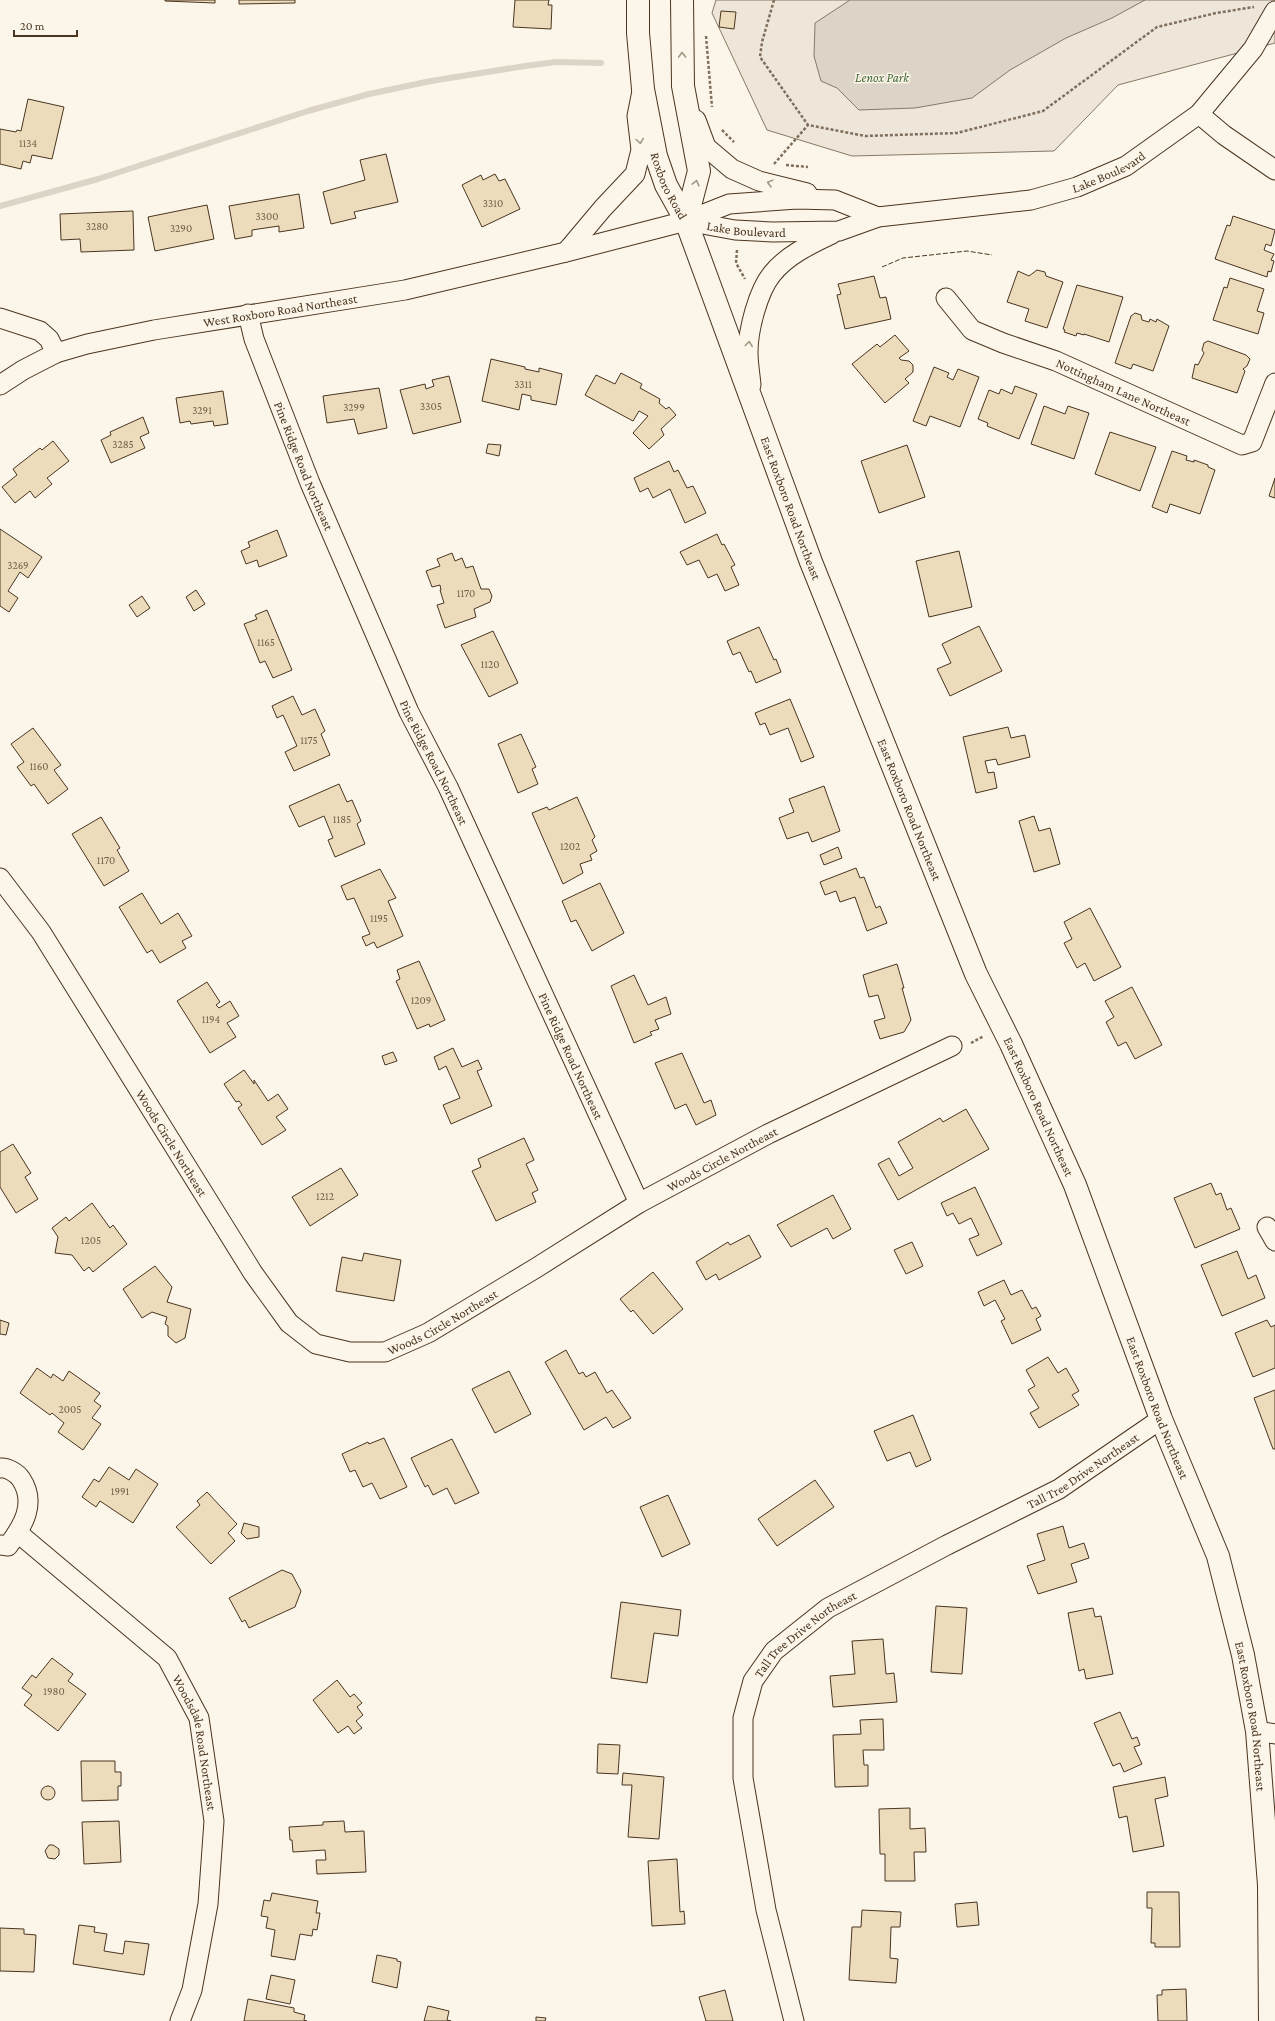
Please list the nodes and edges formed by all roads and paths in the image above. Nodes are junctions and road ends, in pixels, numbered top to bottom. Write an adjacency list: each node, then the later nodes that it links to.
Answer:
1 (638, 0): 8 (main road, Roxboro Road)
2 (682, 0): 7 (main road, Roxboro Road, one-way to 2)
3 (774, 0): 11 (path)
4 (1252, 7): 11 (path)
5 (1274, 12): 10 (street, Lake Boulevard)
6 (705, 32): 9 (path)
7 (684, 86): 18 (street, Lake Boulevard, one-way to 7); 20 (main road, Roxboro Road, one-way to 7)
8 (643, 89): 20 (main road, Roxboro Road); 23 (street, one-way to 23)
9 (714, 111)
10 (1199, 114): 17 (street); 19 (street, Lake Boulevard)
11 (808, 125): 15 (path)
12 (721, 128): 13 (path)
13 (739, 147)
14 (767, 162): 15 (path)
15 (773, 164): 16 (path)
16 (808, 167)
17 (1275, 170)
18 (835, 200): 19 (street, Lake Boulevard); 20 (street, Lake Boulevard)
19 (878, 217): 21 (street, Lake Boulevard)
20 (686, 221): 21 (street, Lake Boulevard); 23 (street, West Roxboro Road Northeast); 31 (main road, East Roxboro Road Northeast)
21 (839, 231): 31 (street, Lake Boulevard, one-way to 21)
22 (737, 248): 24 (path)
23 (566, 252): 26 (street, West Roxboro Road Northeast)
24 (747, 282)
25 (946, 298): 29 (street, Nottingham Lane Northeast)
26 (248, 314): 28 (street, West Roxboro Road Northeast); 34 (street, Pine Ridge Road Northeast)
27 (0, 318): 28 (street)
28 (56, 353): 30 (street, West Roxboro Road Northeast)
29 (1275, 383)
30 (0, 385)
31 (751, 397): 35 (main road, East Roxboro Road Northeast)
32 (0, 878): 34 (street, Woods Circle Northeast)
33 (952, 1046): 34 (street, Woods Circle Northeast)
34 (640, 1203)
35 (1161, 1419): 39 (main road, East Roxboro Road Northeast); 41 (street, Tall Tree Drive Northeast)
36 (0, 1468): 37 (street)
37 (18, 1533): 38 (street); 40 (street, Woodsdale Road Northeast)
38 (0, 1545)
39 (1266, 1732): 42 (main road, East Roxboro Road Northeast)
40 (180, 2021)
41 (794, 2021)
42 (1270, 2021)

